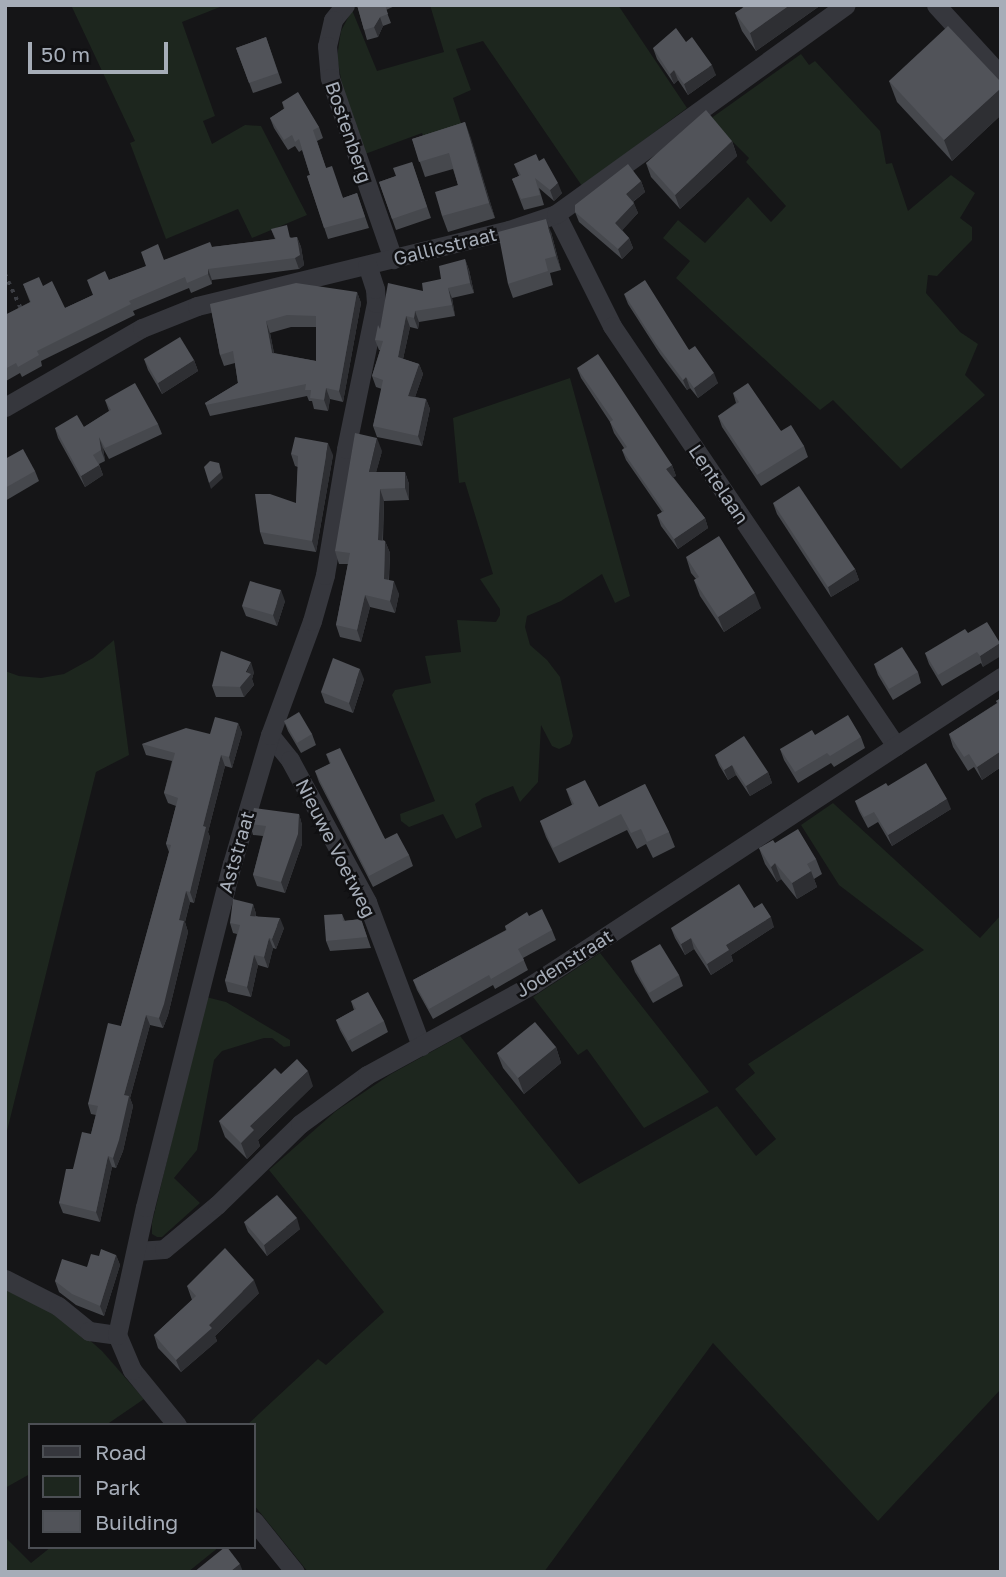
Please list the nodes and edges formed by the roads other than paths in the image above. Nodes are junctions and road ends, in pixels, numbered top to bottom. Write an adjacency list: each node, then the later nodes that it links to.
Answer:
1 (345, 5): 6 (street, Bostenberg)
2 (846, 5): 5 (street, Gallicstraat)
3 (936, 5): 4 (street)
4 (1001, 76)
5 (556, 214): 6 (street, Gallicstraat); 11 (street, Lentelaan)
6 (393, 259): 7 (street, Gallicstraat)
7 (367, 265): 8 (street, Gallicstraat); 10 (street, Aststraat)
8 (5, 407)
9 (1001, 677): 11 (street, Jodenstraat)
10 (270, 735): 12 (street, Nieuwe Voetweg); 13 (street, Aststraat)
11 (896, 746): 12 (street, Jodenstraat)
12 (421, 1046): 13 (street, Jodenstraat)
13 (137, 1251): 15 (street, Aststraat)
14 (5, 1279): 15 (street)
15 (117, 1335): 16 (street)
16 (175, 1423)
17 (256, 1523): 18 (street)
18 (295, 1572)

